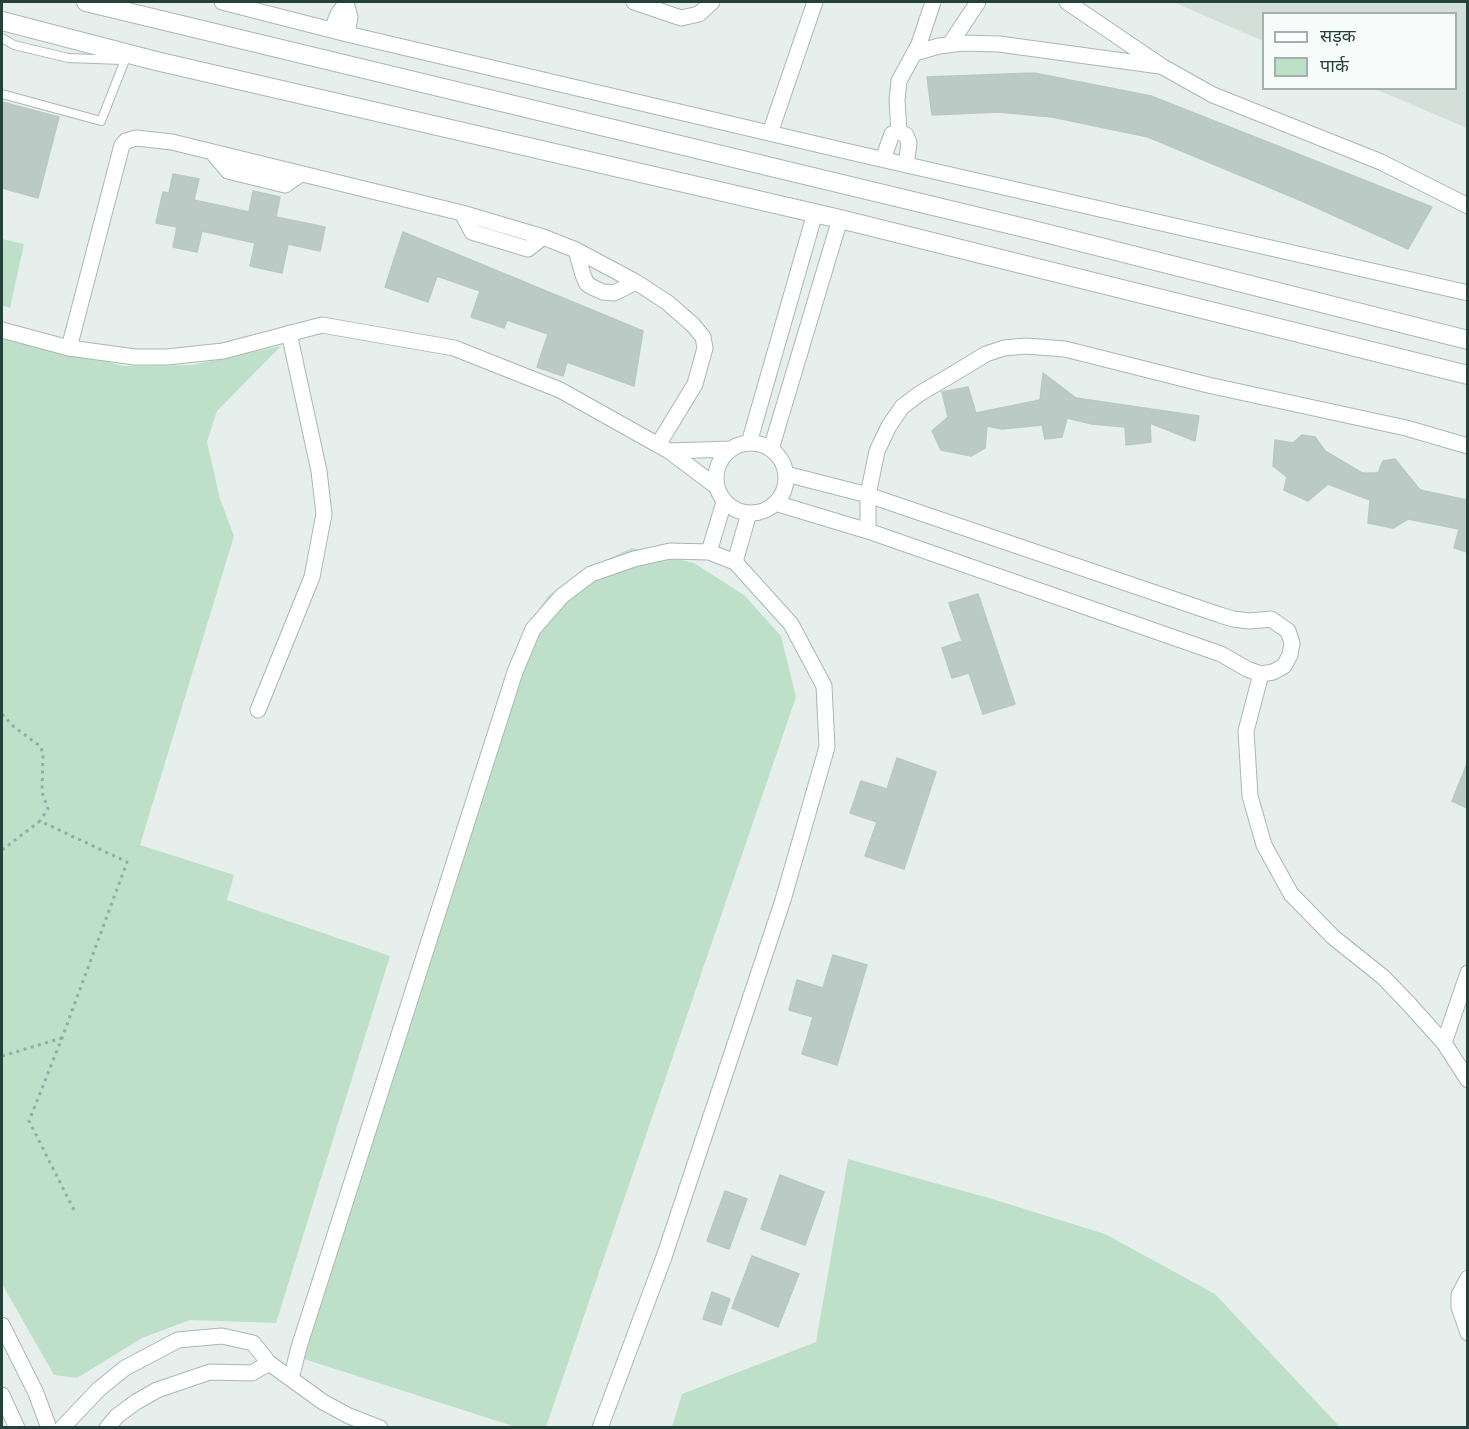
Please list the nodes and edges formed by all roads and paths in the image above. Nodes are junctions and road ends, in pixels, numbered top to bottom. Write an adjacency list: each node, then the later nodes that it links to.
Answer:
1 (87, 2): 33 (street)
2 (222, 2): 11 (street)
3 (347, 2): 11 (street)
4 (634, 2): 5 (street)
5 (712, 2)
6 (815, 2): 20 (street)
7 (933, 2): 14 (street)
8 (978, 2): 13 (street)
9 (1067, 2): 17 (street)
10 (2, 21): 16 (street)
11 (339, 32): 20 (street)
12 (2, 38): 15 (lane)
13 (950, 44): 14 (street); 17 (street)
14 (915, 53): 19 (street)
15 (125, 60): 16 (lane); 18 (lane)
16 (156, 61): 24 (street)
17 (1162, 67): 23 (street)
18 (2, 94)
19 (899, 132): 21 (street); 22 (street)
20 (770, 133): 21 (street)
21 (883, 159): 22 (street)
22 (906, 165): 28 (street)
23 (1467, 206)
24 (815, 213): 25 (street); 29 (street)
25 (840, 219): 30 (street); 35 (street)
26 (576, 250): 27 (street); 27 (street); 34 (street)
27 (636, 282): 38 (street)
28 (1467, 292)
29 (785, 317): 30 (street); 36 (street)
30 (808, 325): 40 (street)
31 (2, 330): 34 (street)
32 (289, 333): 34 (street); 38 (street); 51 (street)
33 (1467, 340)
34 (69, 348)
35 (1467, 375)
36 (749, 443): 39 (street); 40 (street)
37 (1467, 446): 43 (street)
38 (664, 448): 39 (street); 42 (street)
39 (730, 449): 42 (street)
40 (771, 449): 41 (street)
41 (786, 474): 43 (street); 45 (street)
42 (717, 487): 44 (street)
43 (867, 495): 47 (street); 50 (street)
44 (724, 502): 46 (street); 48 (street)
45 (775, 503): 46 (street); 47 (street)
46 (749, 513): 49 (street)
47 (868, 531): 50 (street)
48 (709, 552): 49 (street); 65 (street)
49 (735, 562): 72 (street)
50 (1261, 674): 57 (street)
51 (258, 710)
52 (2, 714): 53 (path)
53 (40, 821): 54 (path); 56 (path)
54 (2, 850)
55 (1467, 973): 57 (street)
56 (62, 1038): 58 (path); 60 (path)
57 (1444, 1043): 59 (street)
58 (2, 1056)
59 (1467, 1080)
60 (76, 1214)
61 (1467, 1278): 63 (street)
62 (2, 1325): 68 (street)
63 (1467, 1333)
64 (269, 1363): 65 (street); 69 (street); 70 (street)
65 (291, 1379): 71 (street)
66 (2, 1395): 67 (street)
67 (17, 1428)
68 (49, 1428)
69 (62, 1428)
70 (107, 1428)
71 (380, 1428)
72 (600, 1428)

